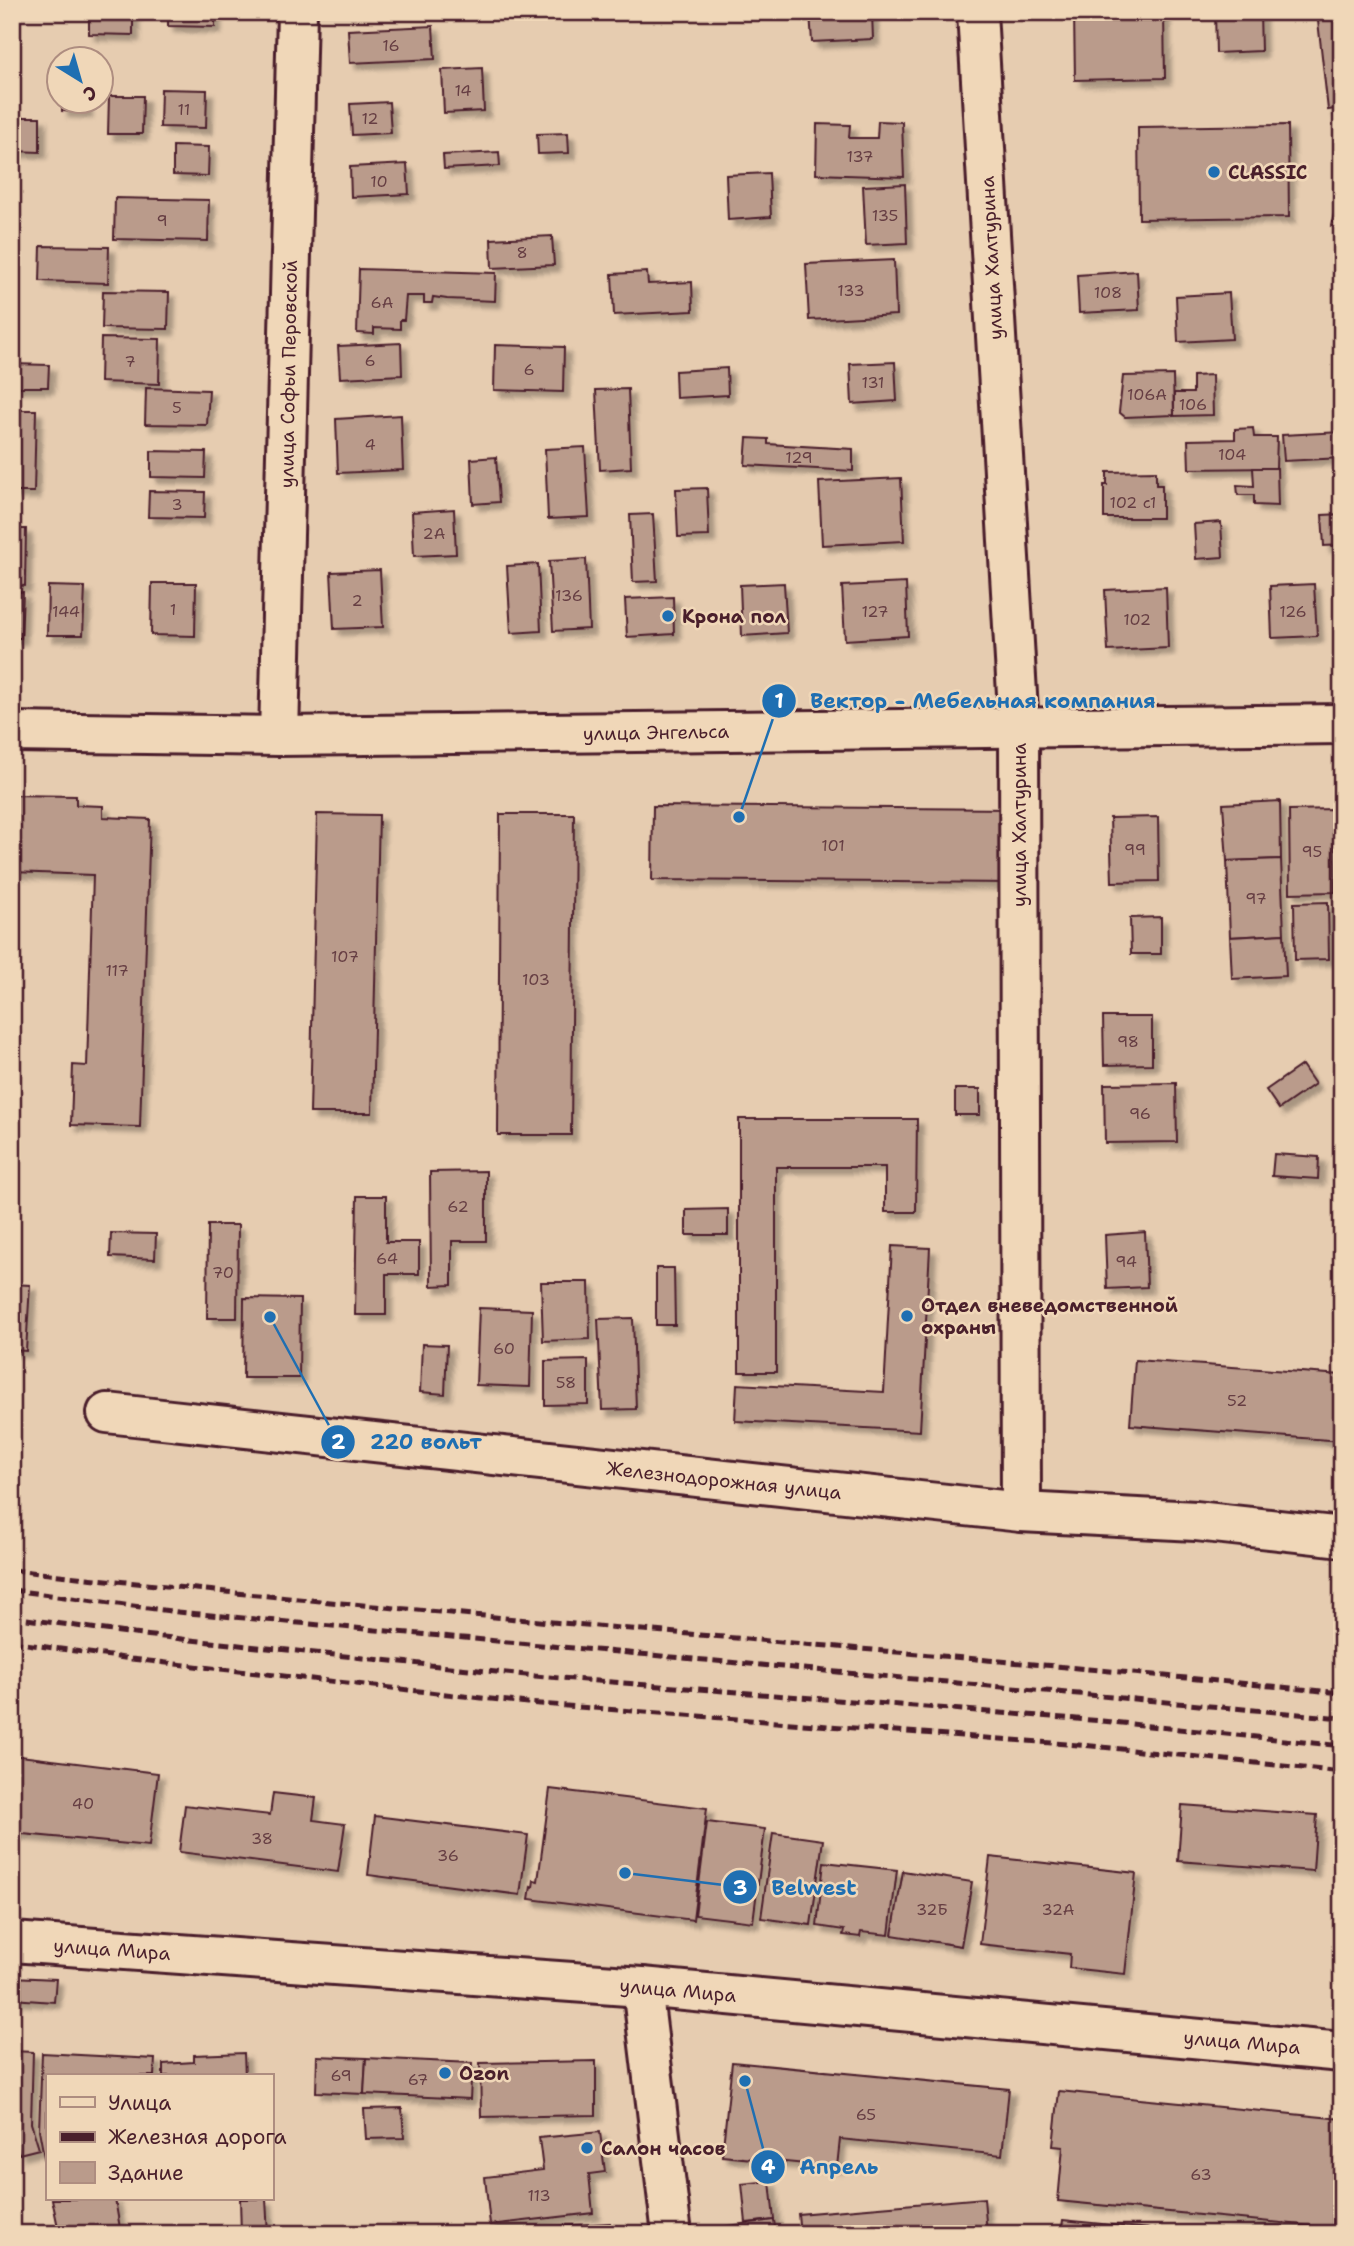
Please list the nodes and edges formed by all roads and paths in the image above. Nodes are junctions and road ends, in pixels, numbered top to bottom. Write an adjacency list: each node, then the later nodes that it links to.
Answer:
1 (297, 12): 6 (street, улица Софьи Перовской)
2 (977, 12): 4 (street, улица Халтурина)
3 (1342, 724): 4 (street, улица Энгельса)
4 (1019, 729): 6 (street, улица Энгельса); 8 (street, улица Халтурина)
5 (12, 732): 6 (street, улица Энгельса)
6 (279, 736)
7 (107, 1413): 8 (street, Железнодорожная улица)
8 (1021, 1512): 9 (street, Железнодорожная улица)
9 (1342, 1537)
10 (12, 1942): 11 (street, улица Мира)
11 (642, 1987): 12 (street, улица Мира); 13 (street)
12 (1342, 2052)
13 (672, 2234)

